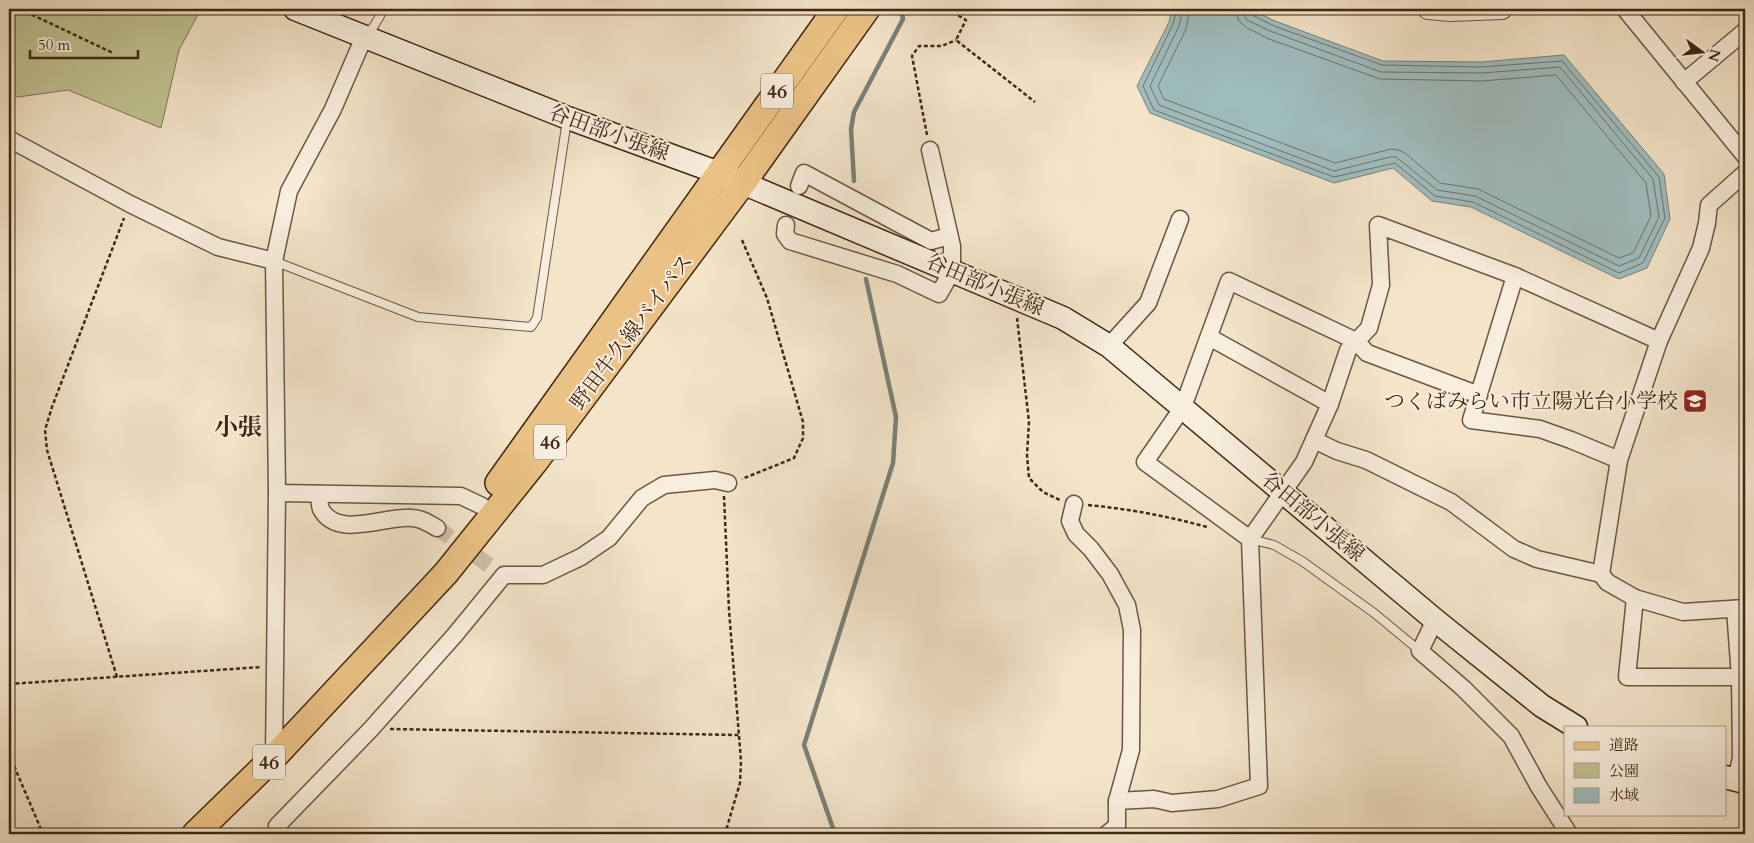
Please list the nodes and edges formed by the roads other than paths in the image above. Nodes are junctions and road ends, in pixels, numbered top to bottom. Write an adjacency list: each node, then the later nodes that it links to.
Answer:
1 (296, 9): 9 (main road, 谷田部小張線)
2 (384, 9): 9 (lane)
3 (836, 9): 16 (main road, 野田牛久線バイパス / 46)
4 (868, 9): 17 (main road, 野田牛久線バイパス / 46)
5 (1428, 9): 6 (street)
6 (1502, 9)
7 (1625, 9): 10 (street)
8 (1745, 31): 10 (street)
9 (364, 37): 11 (main road, 谷田部小張線); 22 (street)
10 (1684, 82): 14 (street)
11 (568, 118): 16 (main road, 谷田部小張線); 22 (lane)
12 (9, 139): 22 (street)
13 (930, 150): 21 (street)
14 (1745, 156)
15 (1745, 172): 27 (street)
16 (719, 173): 17 (main road, 谷田部小張線); 39 (main road, 野田牛久線バイパス / 46)
17 (743, 183): 23 (main road, 谷田部小張線); 48 (main road, 野田牛久線バイパス / 46)
18 (799, 186): 21 (street)
19 (1180, 219): 28 (street)
20 (786, 225): 23 (street)
21 (949, 236): 23 (street)
22 (274, 261): 36 (street)
23 (952, 271): 28 (main road, 谷田部小張線)
24 (1515, 276): 26 (street); 27 (street); 29 (street)
25 (1209, 337): 26 (street); 30 (street); 31 (street)
26 (1356, 341): 29 (street); 30 (street)
27 (1659, 341): 33 (street)
28 (1109, 346): 31 (main road, 谷田部小張線)
29 (1479, 395): 33 (street)
30 (1330, 404): 32 (street)
31 (1183, 407): 35 (main road, 谷田部小張線); 41 (street)
32 (1314, 440): 35 (street); 42 (street)
33 (1619, 460): 42 (street)
34 (728, 483): 55 (street)
35 (1283, 492): 41 (street); 45 (main road, 谷田部小張線)
36 (277, 493): 37 (street); 50 (street)
37 (319, 494): 39 (street); 40 (street)
38 (1074, 504): 52 (street)
39 (482, 506): 48 (main road, 野田牛久線バイパス / 46)
40 (438, 528)
41 (1250, 539): 46 (lane); 52 (street)
42 (1601, 574): 43 (street)
43 (1635, 598): 44 (street); 47 (street)
44 (1740, 609): 47 (street)
45 (1435, 620): 46 (street); 49 (main road, 谷田部小張線)
46 (1420, 651): 56 (street)
47 (1741, 667): 51 (street)
48 (339, 687): 50 (main road, 野田牛久線バイパス / 46)
49 (1574, 726)
50 (274, 757): 54 (main road, 野田牛久線バイパス / 46)
51 (1736, 780)
52 (1117, 801): 53 (street)
53 (1114, 832)
54 (195, 834)
55 (277, 834)
56 (1569, 834)

